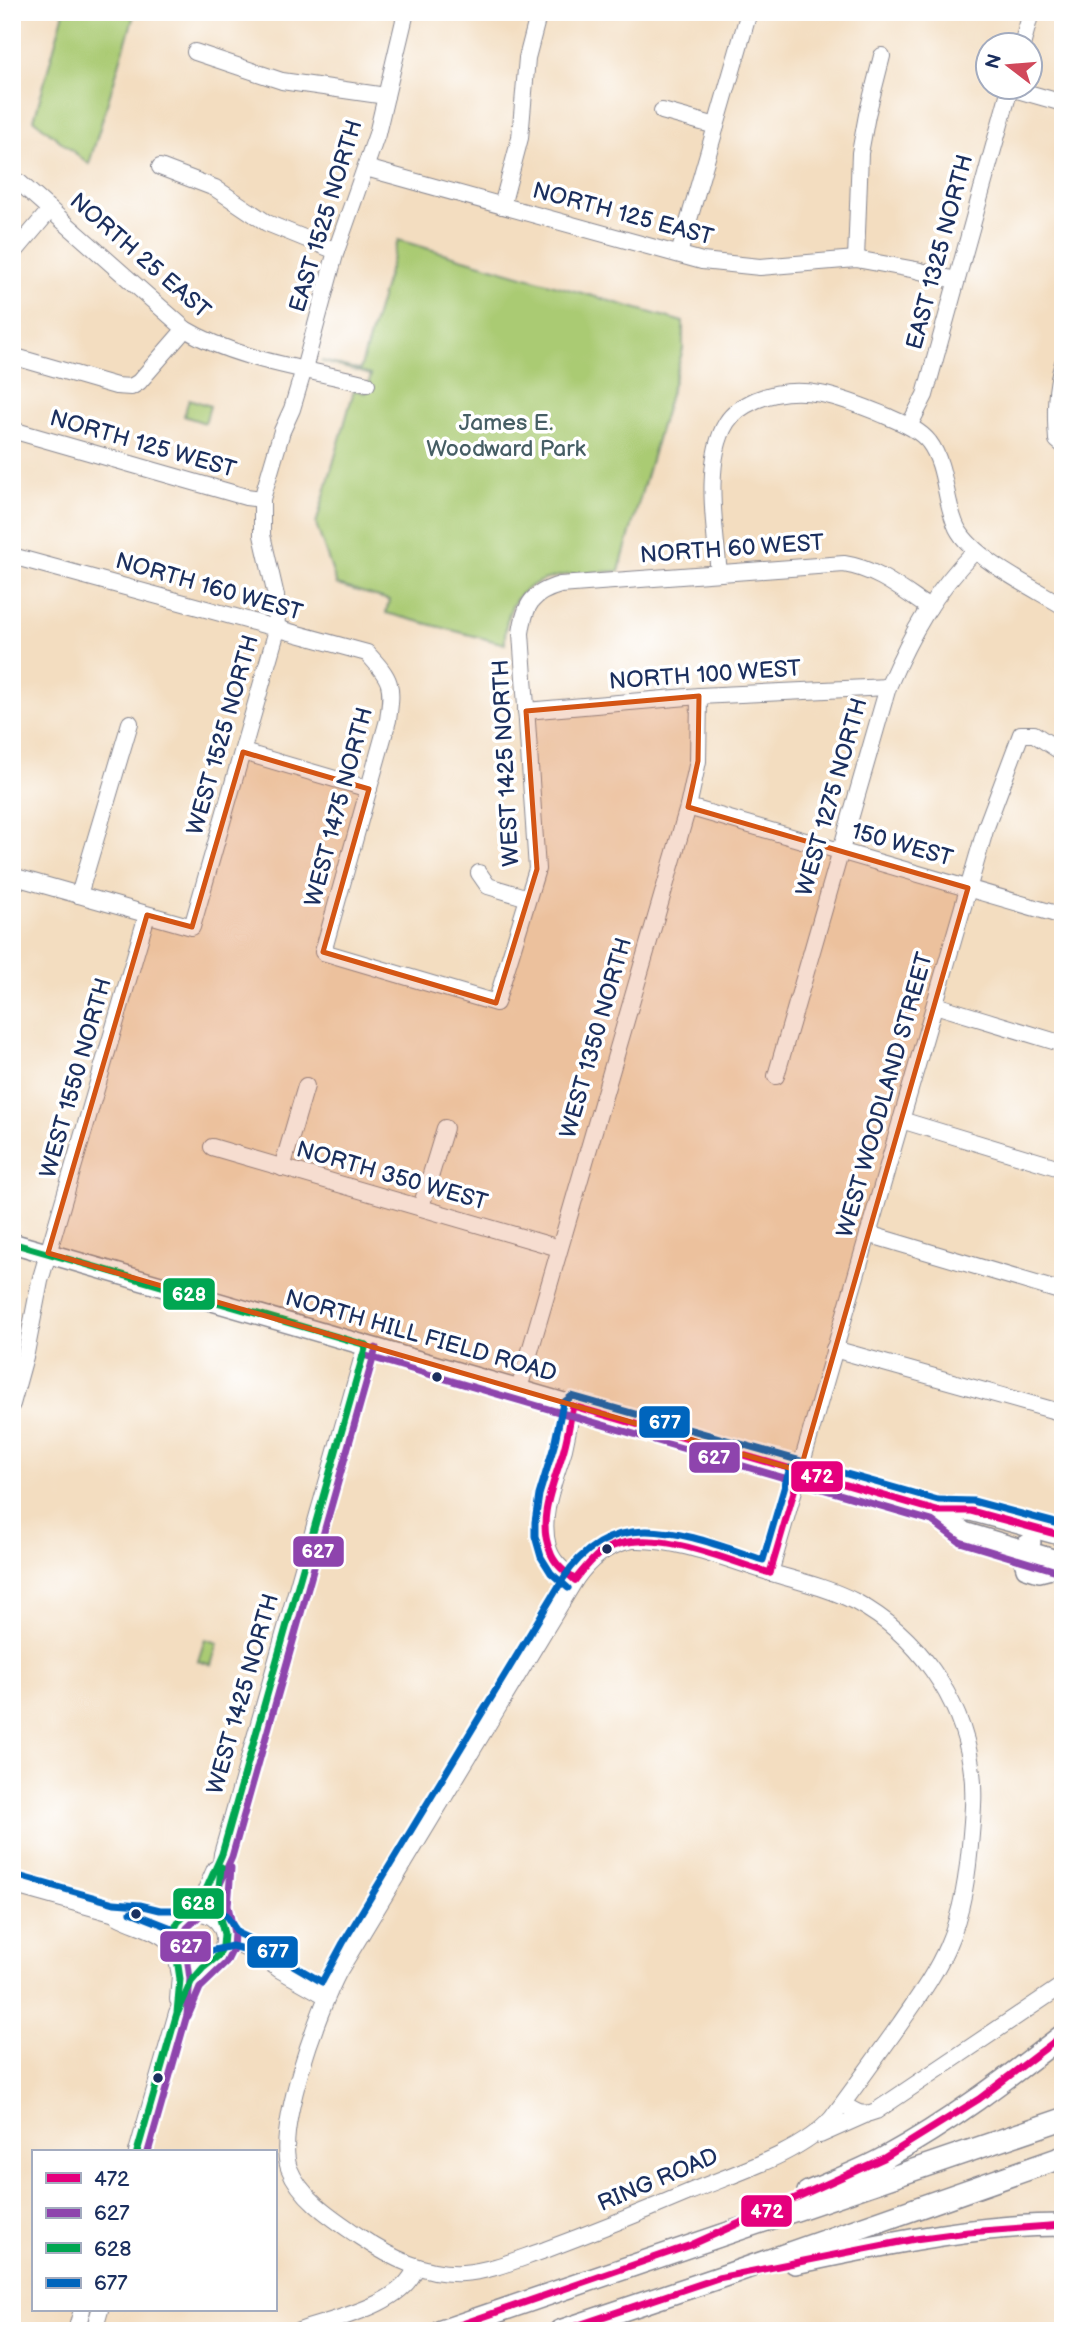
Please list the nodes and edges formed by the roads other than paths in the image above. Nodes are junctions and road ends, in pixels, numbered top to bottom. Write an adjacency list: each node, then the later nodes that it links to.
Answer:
1 (406, 12): 8 (street, EAST 1525 NORTH)
2 (539, 12): 17 (street)
3 (749, 12): 13 (street)
4 (1031, 12): 5 (street)
5 (1026, 32)
6 (195, 52): 8 (street)
7 (882, 56): 22 (street)
8 (386, 96): 15 (street, EAST 1525 NORTH)
9 (1044, 98): 11 (street)
10 (1006, 102): 23 (street, EAST 1325 NORTH)
11 (1063, 103)
12 (662, 111): 13 (street)
13 (716, 126): 20 (street)
14 (160, 167): 19 (street)
15 (366, 169): 17 (street, NORTH 125 EAST); 19 (street, EAST 1525 NORTH)
16 (12, 179): 18 (street, NORTH 25 EAST)
17 (502, 206): 20 (street, NORTH 125 EAST)
18 (50, 210): 21 (street); 24 (street, NORTH 25 EAST)
19 (336, 251): 27 (street, EAST 1525 NORTH)
20 (679, 254): 22 (street, NORTH 125 EAST)
21 (12, 255)
22 (856, 259): 23 (street, NORTH 125 EAST)
23 (955, 280): 29 (street, EAST 1325 NORTH)
24 (185, 329): 25 (street); 27 (street, NORTH 25 EAST)
25 (12, 356)
26 (1063, 363): 32 (street)
27 (304, 369): 28 (street, NORTH 25 EAST); 31 (street, EAST 1525 NORTH)
28 (367, 384)
29 (909, 426): 34 (street); 36 (street)
30 (12, 430): 33 (street, NORTH 125 WEST)
31 (282, 431): 33 (street, WEST 1525 NORTH)
32 (1060, 442)
33 (262, 499): 40 (street, WEST 1525 NORTH)
34 (975, 551): 38 (street); 39 (street, WEST 1275 NORTH)
35 (12, 555): 40 (street, NORTH 160 WEST)
36 (719, 573): 37 (street, NORTH 60 WEST); 39 (street, NORTH 60 WEST)
37 (531, 601): 44 (street, WEST 1425 NORTH)
38 (1063, 606)
39 (929, 608): 42 (street, WEST 1275 NORTH)
40 (277, 630): 41 (street, NORTH 160 WEST); 46 (street, WEST 1525 NORTH)
41 (386, 674): 48 (street, WEST 1475 NORTH)
42 (888, 687): 43 (street, NORTH 100 WEST); 50 (street, WEST 1275 NORTH)
43 (699, 696): 44 (street, NORTH 100 WEST); 49 (street, WEST 1350 NORTH)
44 (526, 711): 55 (street, WEST 1425 NORTH)
45 (130, 723): 54 (street)
46 (243, 751): 48 (street); 56 (street, WEST 1525 NORTH)
47 (1063, 753): 53 (street, WEST WOODLAND STREET)
48 (369, 789): 58 (street, WEST 1475 NORTH)
49 (688, 807): 50 (street, 150 WEST); 71 (street, WEST 1350 NORTH)
50 (841, 851): 53 (street, 150 WEST); 61 (street, WEST 1275 NORTH)
51 (479, 873): 55 (street)
52 (12, 876): 54 (street)
53 (968, 888): 57 (street, 150 WEST); 59 (street, WEST WOODLAND STREET)
54 (79, 895): 56 (street)
55 (528, 898): 58 (street, WEST 1425 NORTH)
56 (147, 915): 72 (street, WEST 1550 NORTH)
57 (1063, 916)
58 (496, 1003)
59 (934, 1005): 60 (street); 63 (street, WEST WOODLAND STREET)
60 (1063, 1044)
61 (776, 1076)
62 (306, 1086): 66 (street)
63 (901, 1120): 67 (street); 69 (street, WEST WOODLAND STREET)
64 (445, 1128): 68 (street)
65 (212, 1147): 66 (street, NORTH 350 WEST)
66 (282, 1168): 68 (street, NORTH 350 WEST)
67 (1063, 1168)
68 (421, 1207): 71 (street, NORTH 350 WEST)
69 (868, 1234): 73 (street); 75 (street, WEST WOODLAND STREET)
70 (12, 1242): 72 (main road, NORTH HILL FIELD ROAD)
71 (559, 1248): 76 (street, WEST 1350 NORTH)
72 (48, 1253): 74 (main road, NORTH HILL FIELD ROAD); 77 (street, WEST 1550 NORTH)
73 (1063, 1292)
74 (366, 1345): 76 (main road, NORTH HILL FIELD ROAD); 88 (street, WEST 1425 NORTH)
75 (834, 1349): 79 (street); 80 (street, WEST WOODLAND STREET)
76 (520, 1390): 78 (main road, NORTH HILL FIELD ROAD)
77 (12, 1404)
78 (573, 1406): 80 (main road, NORTH HILL FIELD ROAD); 87 (street)
79 (1063, 1413)
80 (800, 1471): 81 (main road, NORTH HILL FIELD ROAD); 86 (street, WEST WOODLAND STREET)
81 (937, 1511): 82 (main road); 84 (main road)
82 (1063, 1536)
83 (1063, 1547): 84 (main road)
84 (1023, 1550): 85 (main road)
85 (1063, 1564)
86 (769, 1573): 87 (street, RING ROAD); 100 (street, RING ROAD)
87 (575, 1580): 97 (street, RING ROAD)
88 (222, 1854): 91 (street, WEST 1425 NORTH); 92 (street, WEST 1425 NORTH)
89 (12, 1885): 90 (street)
90 (112, 1913): 91 (street); 93 (street)
91 (187, 1916): 92 (street); 93 (street)
92 (221, 1927): 94 (street); 95 (street)
93 (174, 1948): 94 (street); 98 (street)
94 (213, 1960): 95 (street); 98 (street)
95 (280, 1970): 97 (street)
96 (1063, 1985): 101 (street)
97 (326, 1996): 108 (street, RING ROAD)
98 (177, 2013): 104 (street)
99 (1063, 2035): 107 (highway)
100 (843, 2104): 101 (street); 103 (street, RING ROAD)
101 (865, 2115): 103 (street)
102 (1063, 2119): 107 (highway)
103 (815, 2136): 108 (street, RING ROAD)
104 (138, 2150)
105 (1063, 2157): 109 (highway)
106 (1063, 2225): 109 (highway)
107 (691, 2245): 115 (highway)
108 (416, 2267): 114 (street)
109 (718, 2278): 116 (highway)
110 (81, 2312): 112 (street)
111 (99, 2312): 113 (street)
112 (76, 2331)
113 (93, 2331)
114 (299, 2331)
115 (441, 2331)
116 (560, 2331)

